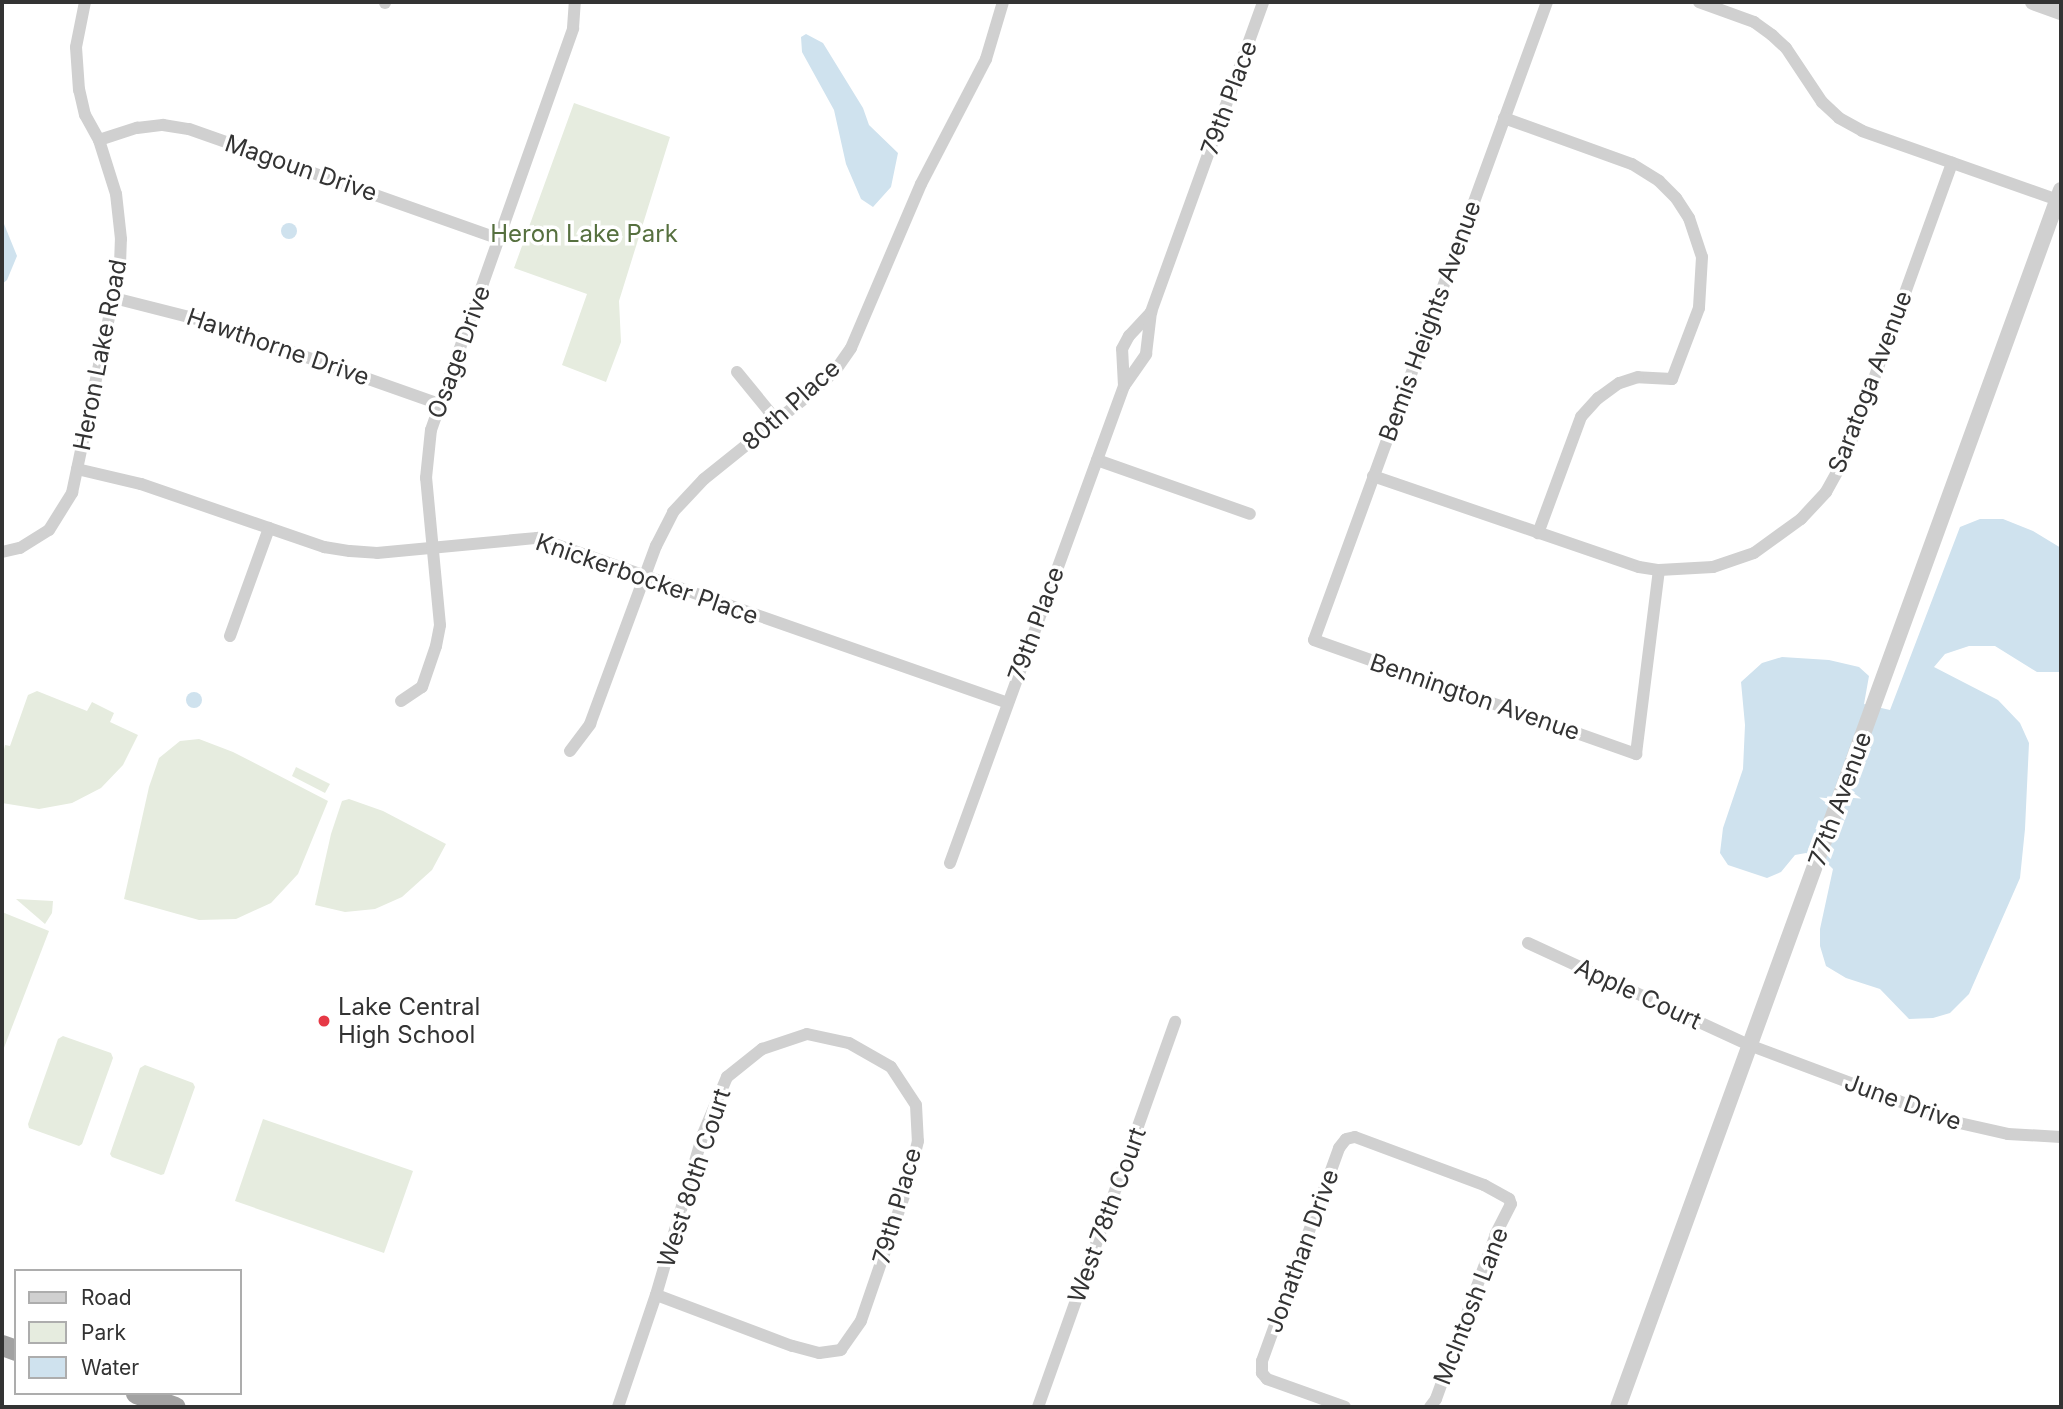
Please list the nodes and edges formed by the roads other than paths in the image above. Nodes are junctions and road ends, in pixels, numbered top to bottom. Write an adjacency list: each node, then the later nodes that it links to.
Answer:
1 (85, 2): 11 (street, Heron Lake Road)
2 (575, 2): 14 (street, Osage Drive)
3 (1003, 2): 20 (street, 80th Place)
4 (1264, 2): 16 (street, 79th Place)
5 (1547, 2): 10 (street, Bemis Heights Avenue)
6 (1699, 2): 8 (street)
7 (2033, 2): 9 (street)
8 (1723, 6): 12 (street)
9 (2061, 12)
10 (1504, 118): 23 (street, Bemis Heights Avenue); 26 (street)
11 (99, 140): 14 (street, Magoun Drive); 15 (street, Heron Lake Road)
12 (1952, 163): 13 (street); 29 (street, Saratoga Avenue)
13 (2060, 197): 40 (street, 77th Avenue)
14 (499, 239): 19 (street, Osage Drive)
15 (114, 298): 19 (street, Hawthorne Drive); 22 (street, Heron Lake Road)
16 (1151, 312): 18 (street, 79th Place); 18 (street, 79th Place)
17 (737, 372): 20 (street)
18 (1124, 386): 21 (street, 79th Place)
19 (440, 404): 27 (street, Osage Drive)
20 (777, 421): 30 (street, 80th Place)
21 (1097, 460): 24 (street); 34 (street, 79th Place)
22 (77, 469): 25 (street, Knickerbocker Place); 28 (street, Heron Lake Road)
23 (1373, 476): 26 (street, Saratoga Avenue); 32 (street, Bemis Heights Avenue)
24 (1250, 514)
25 (269, 528): 27 (street, Knickerbocker Place); 31 (street)
26 (1538, 533): 29 (street, Saratoga Avenue)
27 (435, 548): 30 (street, Knickerbocker Place); 33 (street, Osage Drive)
28 (2, 552)
29 (1659, 570): 32 (street, Bennington Avenue)
30 (645, 576): 34 (street, Knickerbocker Place); 35 (street, 80th Place)
31 (230, 636)
32 (1314, 640)
33 (401, 701)
34 (1007, 703): 36 (street, 79th Place)
35 (570, 751)
36 (950, 863)
37 (1528, 943): 40 (street, Apple Court)
38 (1175, 1022): 47 (street, West 78th Court)
39 (849, 1043): 43 (street, West 80th Court); 43 (street, 79th Place)
40 (1749, 1045): 42 (street, June Drive); 50 (street, 77th Avenue)
41 (1355, 1137): 48 (street, Jonathan Drive); 49 (street, Mclntosh Lane)
42 (2061, 1137)
43 (656, 1295): 46 (street, West 80th Court)
44 (141, 1395): 45 (highway)
45 (174, 1407)
46 (618, 1407)
47 (1038, 1407)
48 (1345, 1407)
49 (1430, 1407)
50 (1618, 1407)

